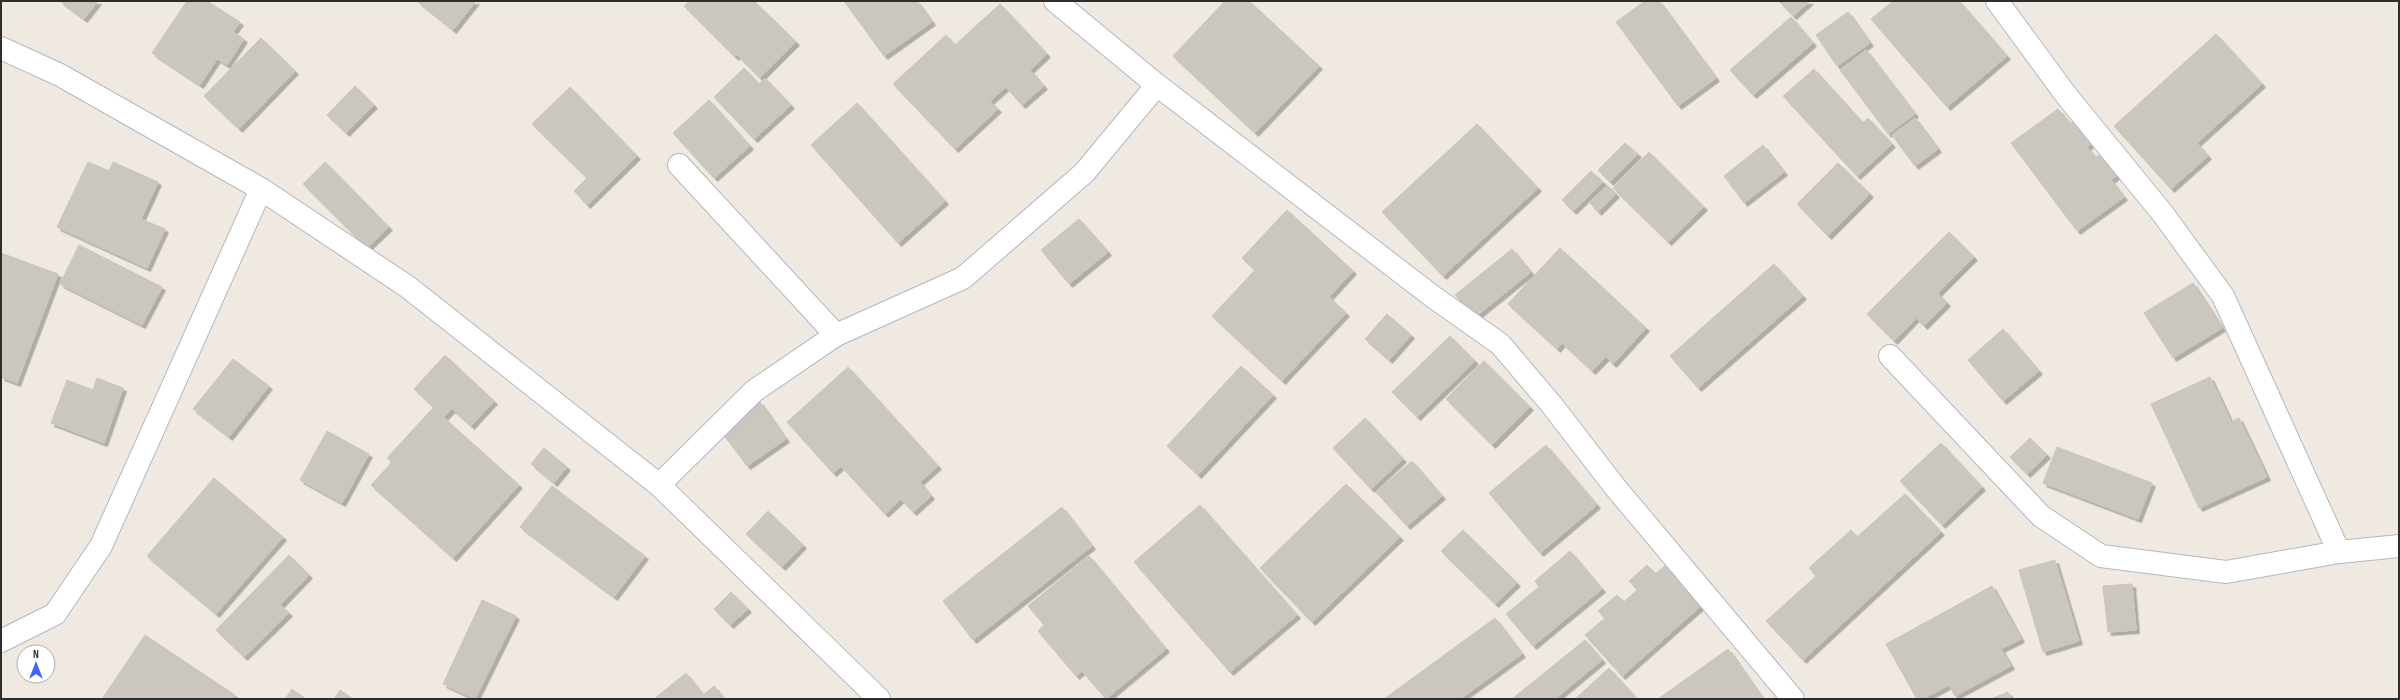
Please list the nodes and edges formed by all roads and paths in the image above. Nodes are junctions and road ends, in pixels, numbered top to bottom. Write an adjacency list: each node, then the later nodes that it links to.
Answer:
1 (1055, 1): 4 (street)
2 (1997, 1): 11 (street)
3 (1, 48): 6 (street)
4 (1157, 85): 7 (street); 14 (street)
5 (679, 165): 7 (street)
6 (261, 189): 9 (street); 12 (street)
7 (836, 335): 9 (street)
8 (1890, 356): 11 (street)
9 (659, 485): 13 (street)
10 (2399, 546): 11 (street)
11 (2340, 552)
12 (1, 641)
13 (879, 699)
14 (1794, 699)

